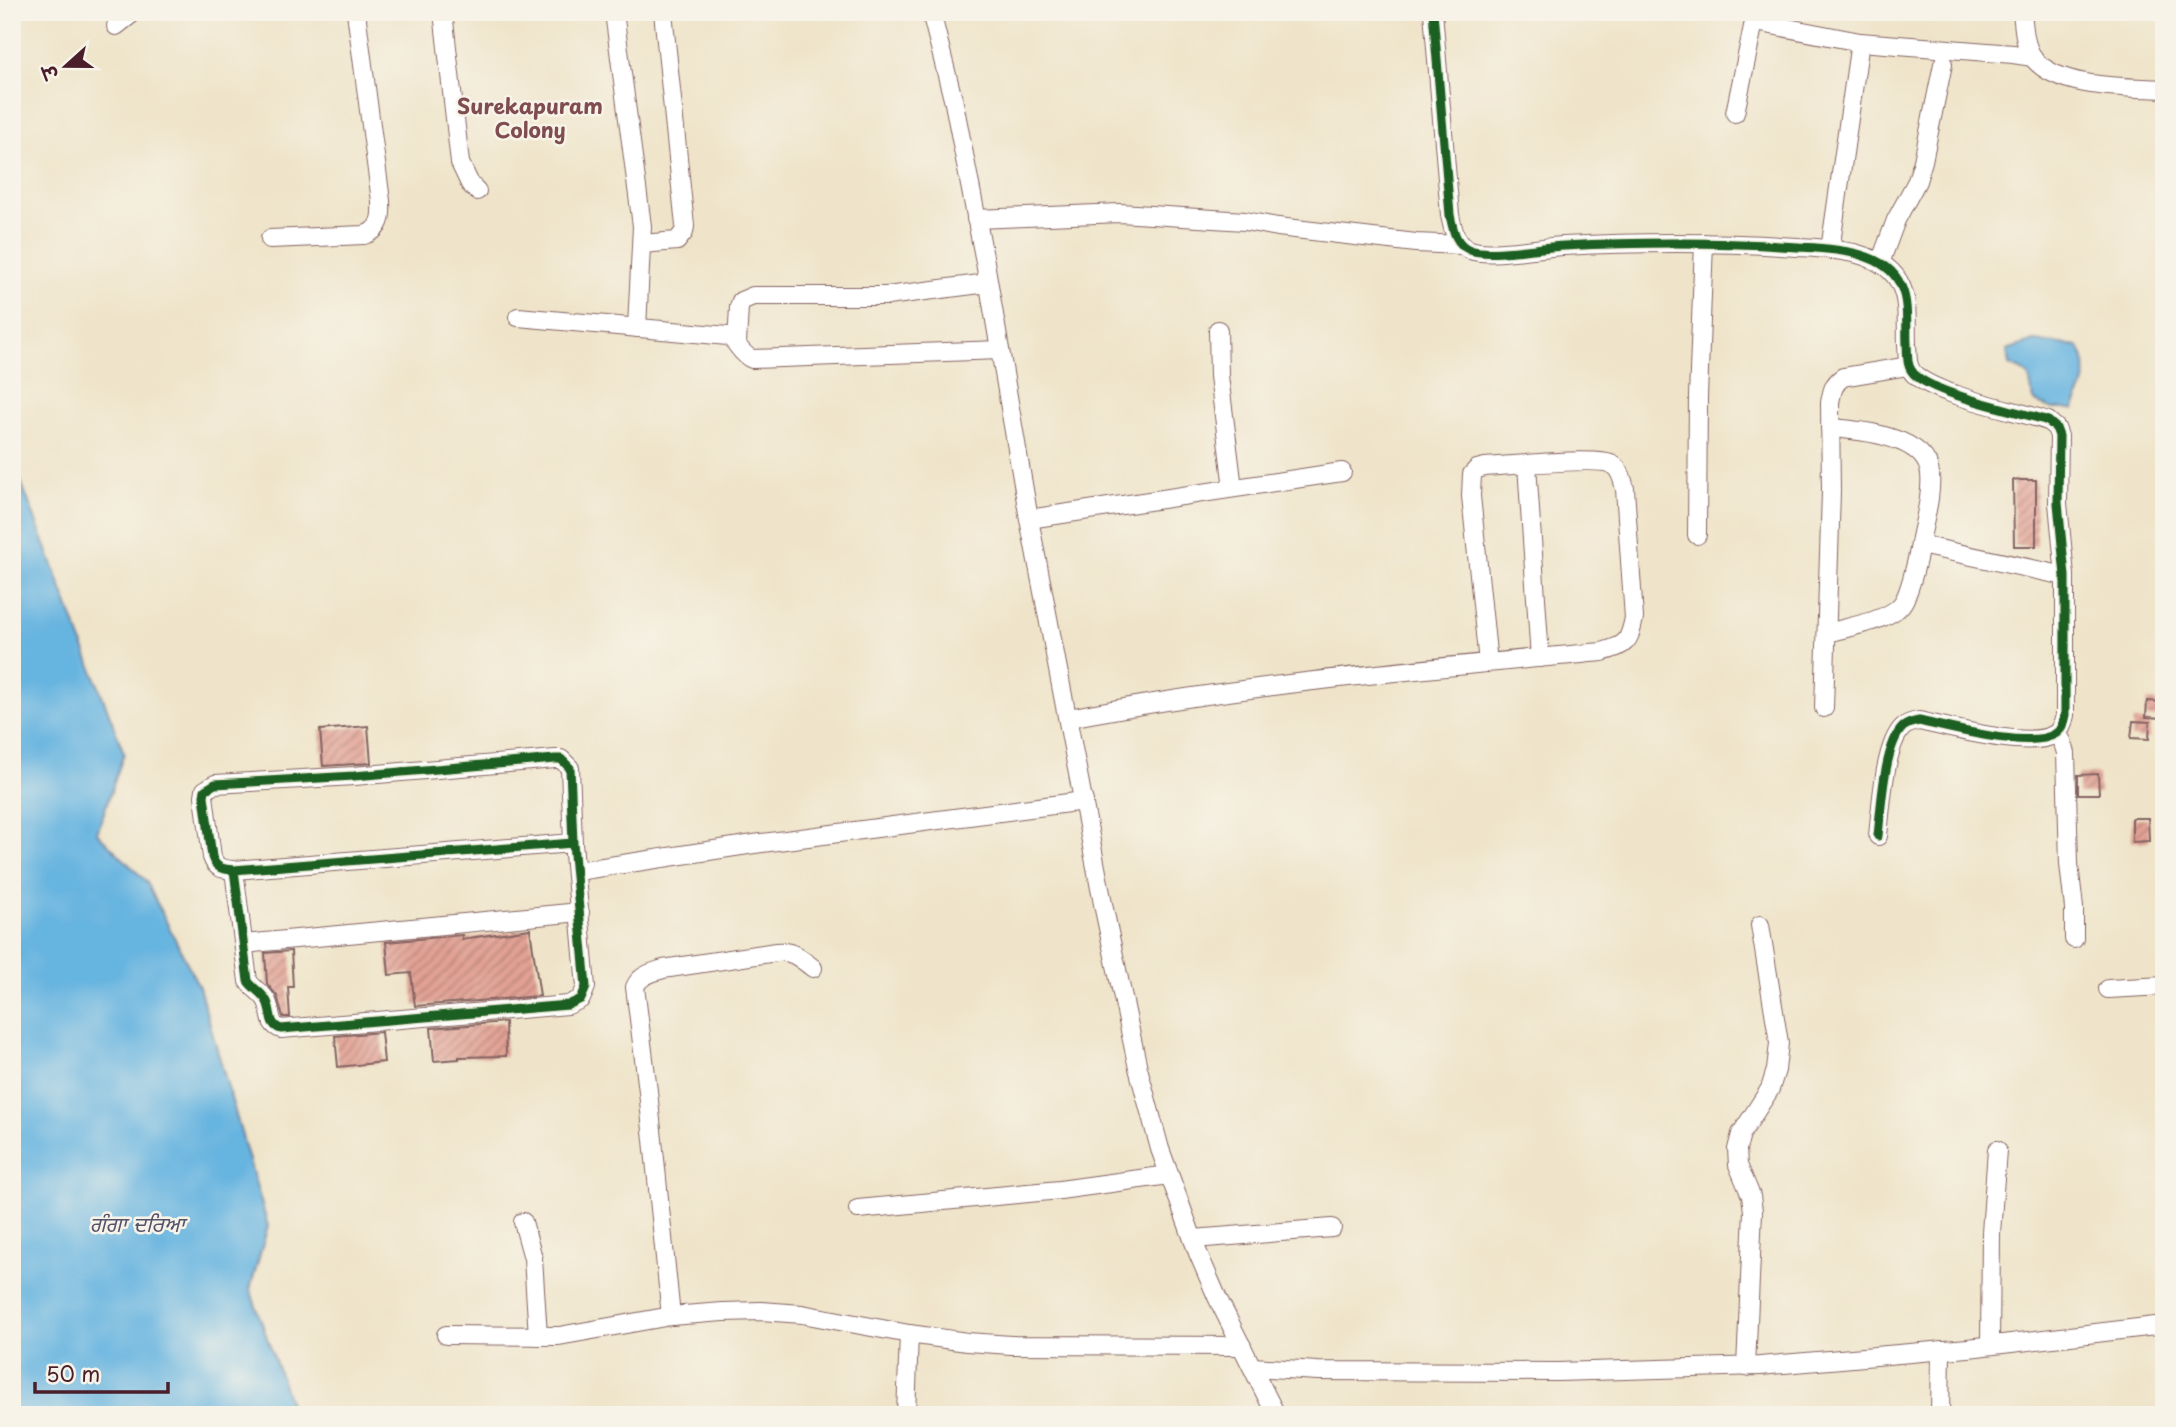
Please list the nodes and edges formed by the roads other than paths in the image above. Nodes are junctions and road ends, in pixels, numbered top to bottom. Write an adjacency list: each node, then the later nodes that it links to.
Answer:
1 (134, 12): 10 (street)
2 (356, 12): 18 (street)
3 (443, 12): 16 (street)
4 (614, 12): 20 (street)
5 (663, 12): 20 (street)
6 (931, 12): 17 (street)
7 (1433, 12): 21 (street)
8 (2022, 12): 12 (street)
9 (1756, 17): 11 (street); 15 (street)
10 (117, 26)
11 (1860, 42): 12 (street); 22 (street)
12 (2033, 57): 14 (street)
13 (1943, 64): 23 (street)
14 (2164, 89)
15 (1735, 113)
16 (477, 191)
17 (976, 219): 21 (street); 24 (street)
18 (270, 239)
19 (1704, 243): 21 (street); 22 (street); 36 (street)
20 (642, 244): 26 (street)
21 (1461, 246)
22 (1830, 250): 23 (street)
23 (1880, 263): 30 (street)
24 (988, 282): 28 (street); 29 (street)
25 (518, 317): 26 (street)
26 (637, 328): 28 (street)
27 (1218, 330): 34 (street)
28 (737, 343): 29 (street)
29 (1000, 350): 35 (street)
30 (1908, 366): 31 (street); 38 (street)
31 (1830, 428): 37 (street); 39 (street)
32 (1527, 465): 40 (street); 40 (street); 41 (street)
33 (1342, 471): 34 (street)
34 (1233, 488): 35 (street)
35 (1029, 519): 43 (street)
36 (1697, 535)
37 (1920, 545): 38 (street); 39 (street)
38 (2065, 576): 44 (street)
39 (1827, 633): 42 (street)
40 (1539, 658): 41 (street)
41 (1488, 663): 43 (street)
42 (1824, 708)
43 (1069, 718): 45 (street)
44 (2057, 733): 46 (street); 52 (street)
45 (1084, 801): 49 (street); 58 (street)
46 (1878, 836)
47 (573, 844): 48 (street); 48 (street); 49 (street)
48 (234, 870): 53 (street)
49 (577, 871): 50 (street)
50 (580, 912): 53 (street); 53 (street)
51 (1760, 925): 72 (street)
52 (2074, 939)
53 (244, 944)
54 (813, 968): 63 (street)
55 (2164, 986): 56 (street)
56 (2108, 989)
57 (1997, 1150): 69 (street)
58 (1169, 1175): 59 (street); 62 (street)
59 (858, 1209)
60 (523, 1222): 67 (street)
61 (1332, 1228): 62 (street)
62 (1193, 1239): 68 (street)
63 (671, 1316): 65 (street); 67 (street)
64 (2164, 1325): 69 (street)
65 (909, 1334): 68 (street); 73 (street)
66 (446, 1335): 67 (street)
67 (538, 1336)
68 (1242, 1346): 71 (street)
69 (1990, 1346): 70 (street)
70 (1941, 1350): 72 (street); 75 (street)
71 (1253, 1367): 72 (street); 74 (street)
72 (1746, 1367)
73 (906, 1415)
74 (1276, 1415)
75 (1940, 1415)

